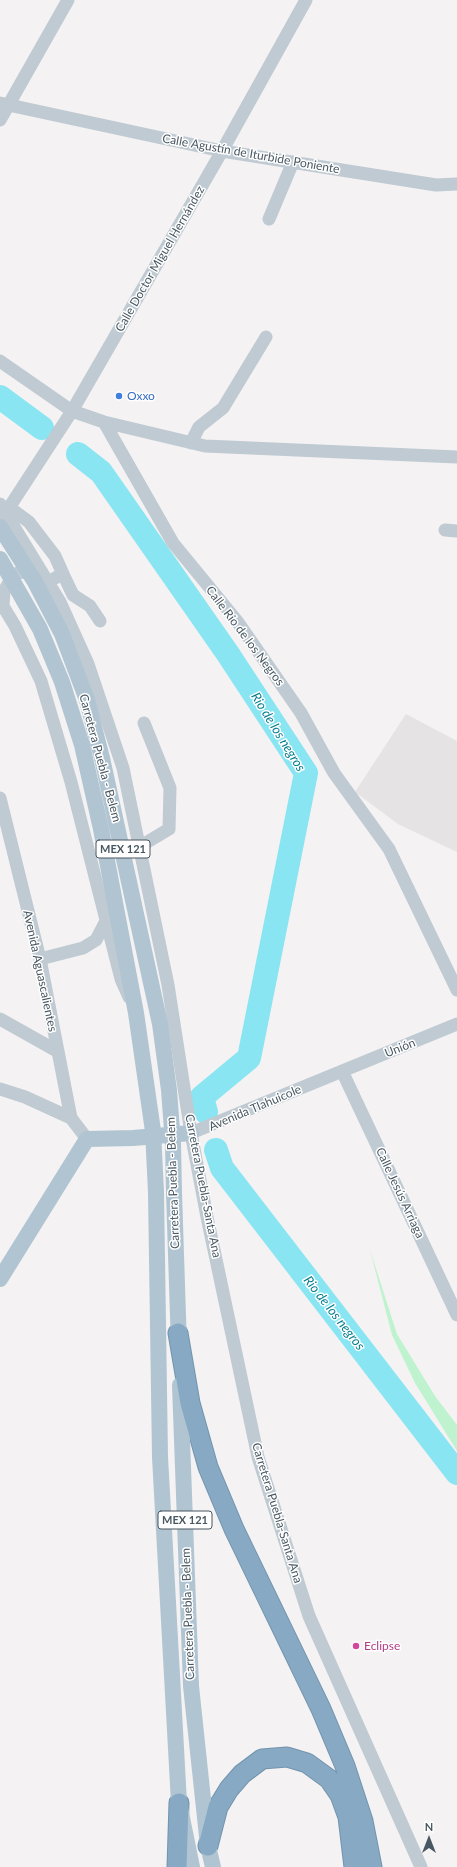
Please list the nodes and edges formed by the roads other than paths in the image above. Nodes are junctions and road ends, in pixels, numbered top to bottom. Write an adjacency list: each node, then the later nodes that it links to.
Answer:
1 (68, 0): 3 (street)
2 (306, 0): 5 (street, Calle Doctor Miguel Hernández)
3 (4, 104): 4 (street); 5 (street, Calle Agustín de Iturbide Poniente)
4 (0, 120)
5 (222, 152): 6 (street, Calle Agustín de Iturbide Poniente); 11 (street, Calle Doctor Miguel Hernández)
6 (293, 162): 7 (street, Calle Agustín de Iturbide Poniente); 8 (street)
7 (457, 184)
8 (269, 219)
9 (266, 337): 13 (street)
10 (0, 361): 11 (street)
11 (72, 411): 12 (street); 15 (street, Calle Doctor Miguel Hernández)
12 (104, 422): 13 (street); 26 (street, Calle Río de los Negros)
13 (190, 443): 14 (street)
14 (457, 457)
15 (3, 515): 17 (street); 18 (street, Carretera Puebla-Santa Ana); 38 (main road, Carretera Puebla - Belem / MEX 121, bridge)
16 (0, 559): 27 (main road, Carretera Puebla - Belem / MEX 121, bridge)
17 (62, 574): 18 (street); 20 (street)
18 (47, 578): 19 (street); 23 (street, Carretera Puebla-Santa Ana)
19 (1, 603): 24 (street)
20 (100, 621)
21 (144, 723): 23 (street)
22 (0, 798): 25 (street, Avenida Aguascalientes)
23 (139, 847): 34 (street, Carretera Puebla-Santa Ana)
24 (107, 919): 25 (street); 27 (street)
25 (40, 959): 30 (street, Avenida Aguascalientes)
26 (457, 990)
27 (136, 1013): 39 (main road, Carretera Puebla - Belem / MEX 121, bridge)
28 (0, 1019): 30 (street)
29 (457, 1024): 31 (street, Unión)
30 (57, 1051): 33 (street, Avenida Aguascalientes)
31 (342, 1071): 34 (street, Avenida Tlahuicole); 37 (street, Calle Jesús Arriaga)
32 (0, 1089): 33 (street)
33 (72, 1118): 35 (street, Avenida Aguascalientes)
34 (191, 1133): 35 (main road, Avenida Tlahuicole); 46 (street, Carretera Puebla-Santa Ana)
35 (87, 1139): 36 (main road)
36 (0, 1279)
37 (457, 1315)
38 (178, 1333): 40 (main road, Carretera Puebla - Belem / MEX 121); 45 (highway)
39 (179, 1802): 41 (highway); 42 (main road, Carretera Puebla - Belem / MEX 121)
40 (208, 1846): 43 (main road, Carretera Puebla - Belem / MEX 121); 44 (highway)
41 (177, 1867)
42 (192, 1867)
43 (214, 1867)
44 (354, 1867)
45 (372, 1867)
46 (421, 1867)

